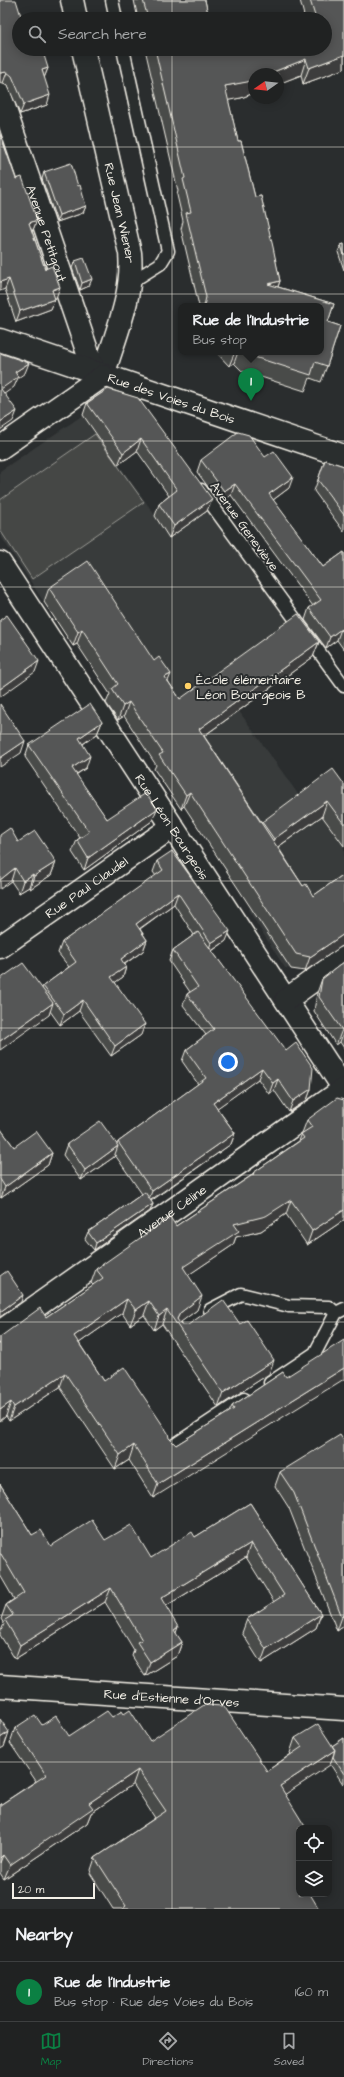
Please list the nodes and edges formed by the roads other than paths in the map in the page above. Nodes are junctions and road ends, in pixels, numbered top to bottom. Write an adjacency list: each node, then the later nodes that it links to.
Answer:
1 (72, 0): 3 (street)
2 (112, 0): 4 (lane)
3 (75, 12)
4 (115, 12)
5 (85, 56): 8 (street, Rue Jean Wiener)
6 (125, 56): 8 (lane)
7 (0, 95): 10 (street, Avenue Petitgout)
8 (131, 282): 10 (street, Rue Jean Wiener)
9 (0, 340): 10 (street, Rue des Voies du Bois)
10 (107, 376): 11 (lane); 12 (street); 13 (street, Rue des Voies du Bois)
11 (137, 401)
12 (0, 448)
13 (344, 456)
14 (192, 477): 16 (lane, Avenue Geneviève)
15 (0, 563): 17 (street, Rue Léon Bourgeois)
16 (344, 686)
17 (172, 827): 18 (street, Rue Paul Claudel); 20 (street, Rue Léon Bourgeois)
18 (0, 948)
19 (344, 958): 20 (street)
20 (286, 1000): 21 (street, Rue Léon Bourgeois)
21 (344, 1089): 24 (street, Avenue Céline)
22 (340, 1311): 23 (lane); 25 (lane)
23 (201, 1317)
24 (0, 1332)
25 (170, 1448)
26 (0, 1686): 27 (street, Rue d'Estienne d'Orves)
27 (344, 1709)

